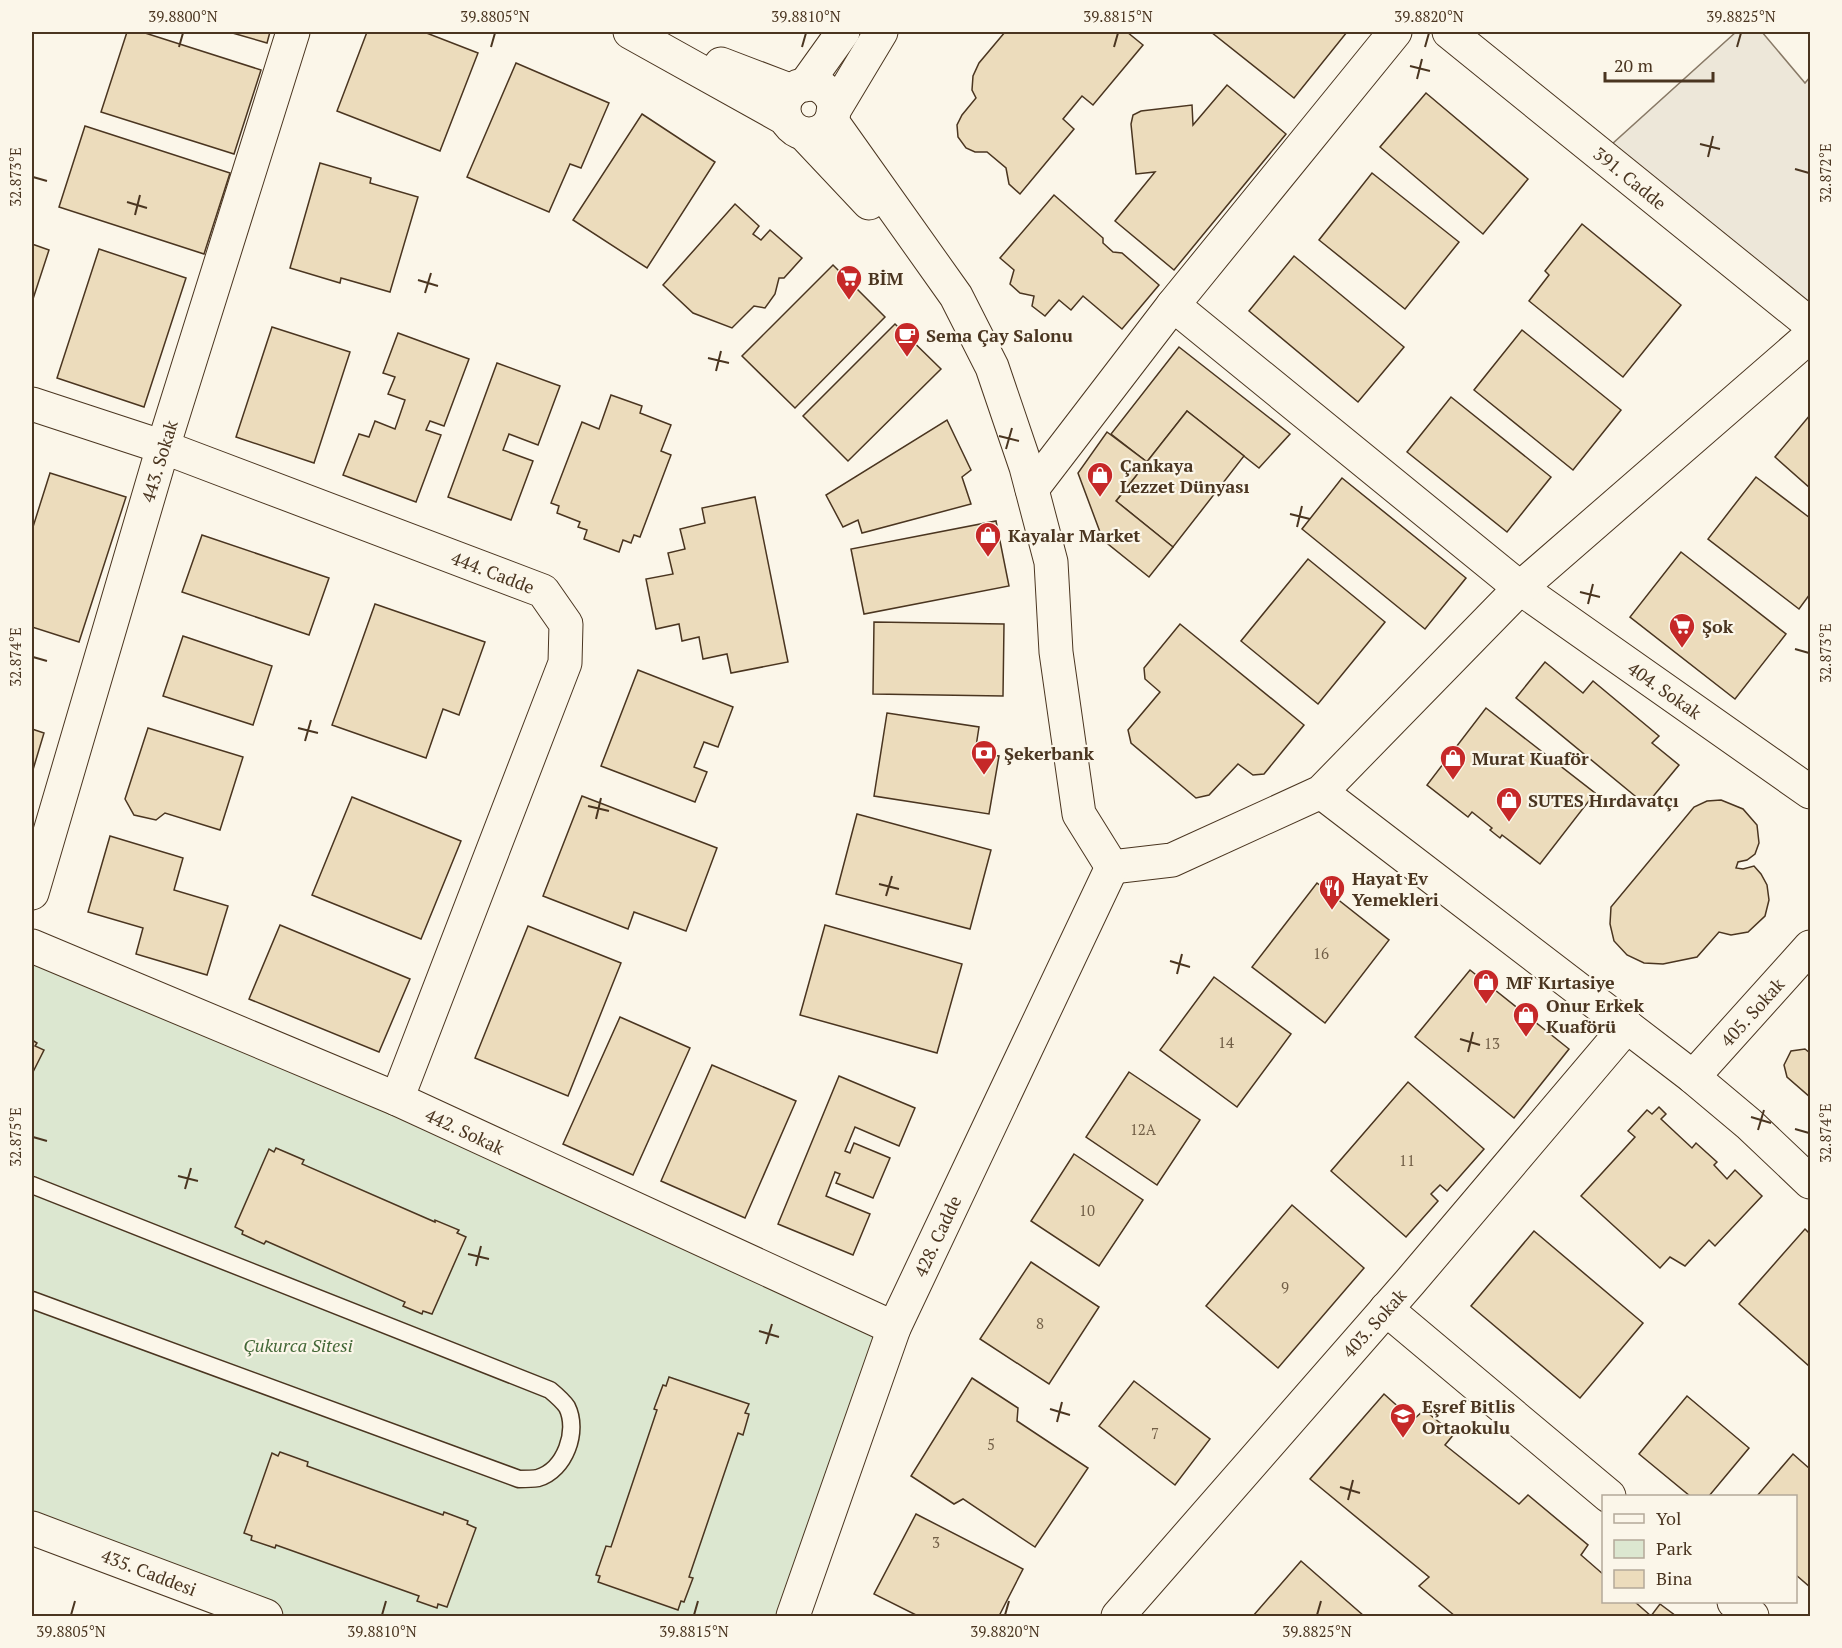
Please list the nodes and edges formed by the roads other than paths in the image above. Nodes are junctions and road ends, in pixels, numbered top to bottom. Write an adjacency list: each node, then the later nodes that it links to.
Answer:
1 (293, 32): 13 (street, 443. Sokak)
2 (630, 32): 8 (street)
3 (636, 32): 8 (street)
4 (843, 32): 8 (street)
5 (881, 32): 8 (street)
6 (1395, 32): 9 (street)
7 (1449, 32): 10 (street, 391. Cadde)
8 (808, 110): 14 (street)
9 (1173, 304): 14 (street); 15 (street, 404. Sokak)
10 (1810, 324)
11 (1810, 336): 15 (street)
12 (32, 404): 13 (street, 444. Cadde)
13 (164, 447): 19 (street, 443. Sokak); 24 (street, 444. Cadde)
14 (1032, 489): 18 (street)
15 (1520, 588): 16 (street); 17 (street, 404. Sokak)
16 (1321, 792): 18 (street); 22 (street)
17 (1810, 792)
18 (1112, 867): 29 (street, 428. Cadde)
19 (32, 893)
20 (32, 946): 24 (street, 442. Sokak)
21 (1810, 947): 23 (street, 405. Sokak)
22 (1627, 1026): 23 (street); 28 (street, 403. Sokak)
23 (1693, 1077): 25 (street)
24 (397, 1099): 29 (street, 442. Sokak)
25 (1810, 1182)
26 (32, 1185): 27 (lane)
27 (32, 1300)
28 (1386, 1309): 30 (street); 35 (street, 403. Sokak)
29 (894, 1328): 34 (street, 428. Cadde)
30 (1607, 1495)
31 (32, 1528): 33 (street, 435. Caddesi)
32 (1735, 1603): 36 (street)
33 (266, 1617)
34 (792, 1617)
35 (1118, 1617)
36 (1752, 1617)

